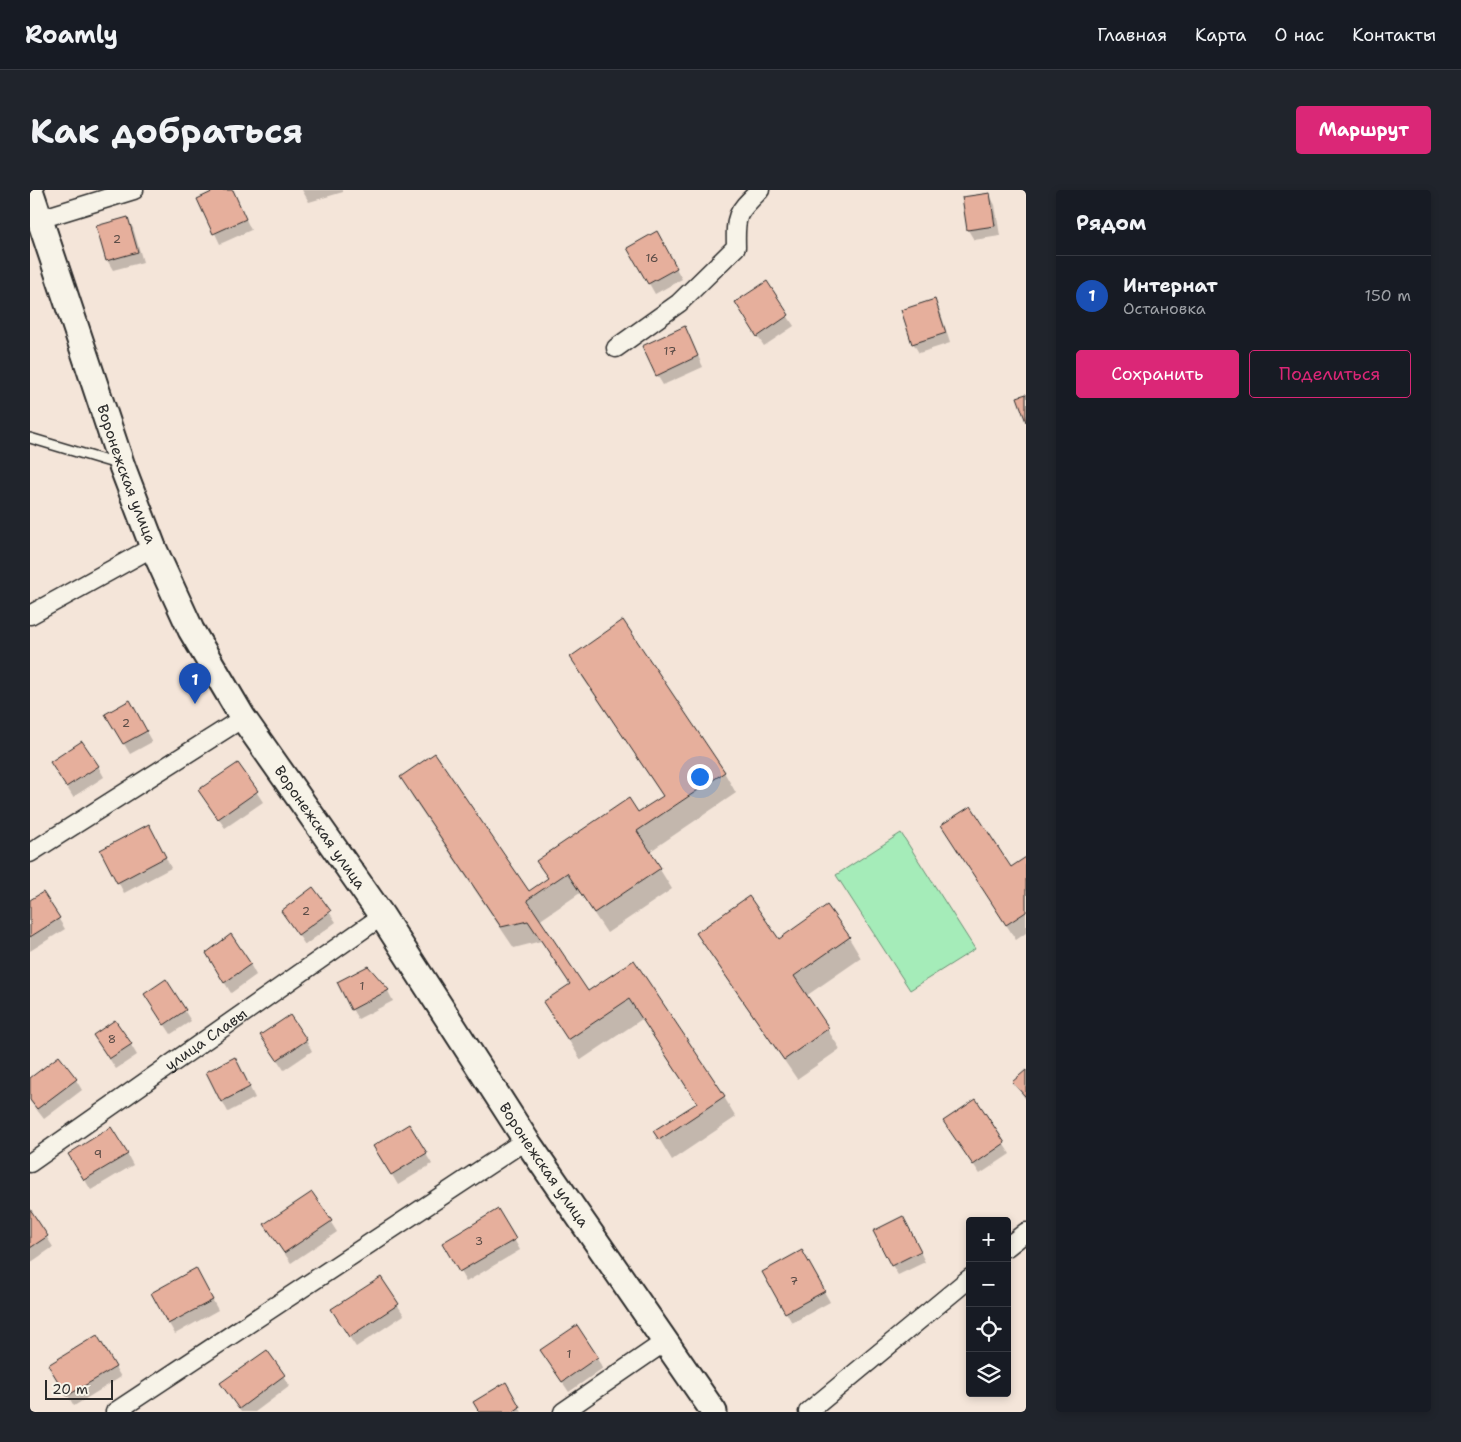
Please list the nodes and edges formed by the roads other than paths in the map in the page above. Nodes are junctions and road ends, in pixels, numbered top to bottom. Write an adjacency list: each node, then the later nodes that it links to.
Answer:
1 (30, 190): 4 (street, Воронежская улица)
2 (134, 190): 4 (street)
3 (760, 190): 5 (street)
4 (40, 219): 7 (street, Воронежская улица)
5 (616, 348)
6 (30, 438): 7 (lane)
7 (122, 466): 8 (street, Воронежская улица)
8 (154, 547): 9 (street); 10 (street, Воронежская улица)
9 (30, 615)
10 (243, 718): 11 (street); 12 (street, Воронежская улица)
11 (30, 853)
12 (382, 916): 13 (street, Воронежская улица); 14 (street, улица Славы)
13 (526, 1140): 18 (street, Воронежская улица); 19 (street)
14 (30, 1163)
15 (1026, 1232): 16 (street)
16 (1011, 1244)
17 (966, 1281): 22 (street)
18 (666, 1340): 20 (street); 21 (street, Воронежская улица)
19 (115, 1412)
20 (563, 1412)
21 (714, 1412)
22 (808, 1412)

